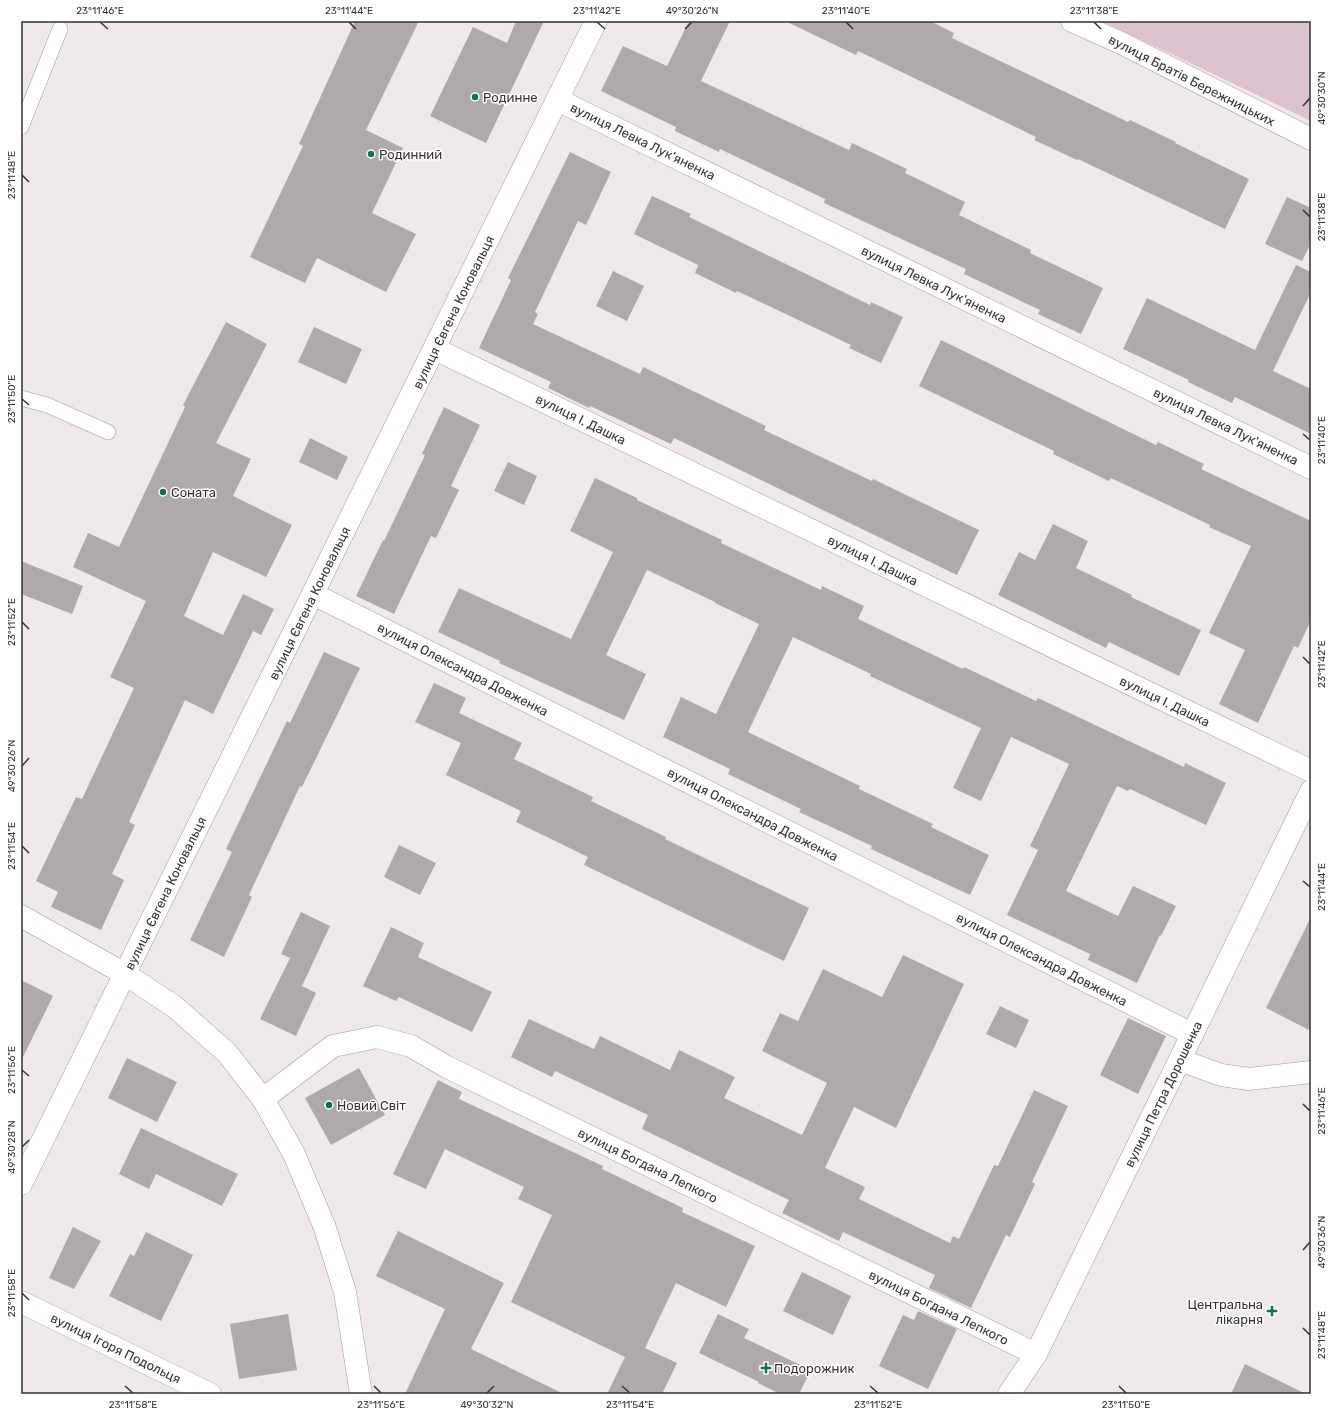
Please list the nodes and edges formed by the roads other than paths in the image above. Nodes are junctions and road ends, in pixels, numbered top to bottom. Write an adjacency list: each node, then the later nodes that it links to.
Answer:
1 (596, 21): 4 (street, вулиця Євгена Коновальця)
2 (1072, 21): 6 (street, вулиця Братів Бережницьких)
3 (60, 29): 5 (lane)
4 (558, 100): 7 (street, вулиця Євгена Коновальця); 10 (street, вулиця Левка Лук'яненка)
5 (21, 127)
6 (1311, 139)
7 (435, 349): 11 (street, вулиця Євгена Коновальця); 12 (street, вулиця І. Дашка)
8 (21, 398): 9 (lane)
9 (108, 432)
10 (1311, 468)
11 (313, 594): 15 (street, вулиця Євгена Коновальця); 16 (street, вулиця Олександра Довженка)
12 (1311, 771)
13 (1311, 790): 16 (street, вулиця Петра Дорошенка)
14 (21, 916): 15 (street)
15 (125, 974): 19 (street); 20 (street, вулиця Євгена Коновальця)
16 (1192, 1034): 17 (street, вулиця Петра Дорошенка)
17 (1180, 1060): 18 (street); 22 (street, вулиця Петра Дорошенка)
18 (1311, 1072)
19 (263, 1099): 22 (street, вулиця Богдана Лепкого); 24 (street)
20 (21, 1184)
21 (21, 1302): 23 (street, вулиця Ігоря Подольця)
22 (1036, 1354): 25 (street, вулиця Петра Дорошенка)
23 (210, 1394)
24 (361, 1394)
25 (1009, 1394)

